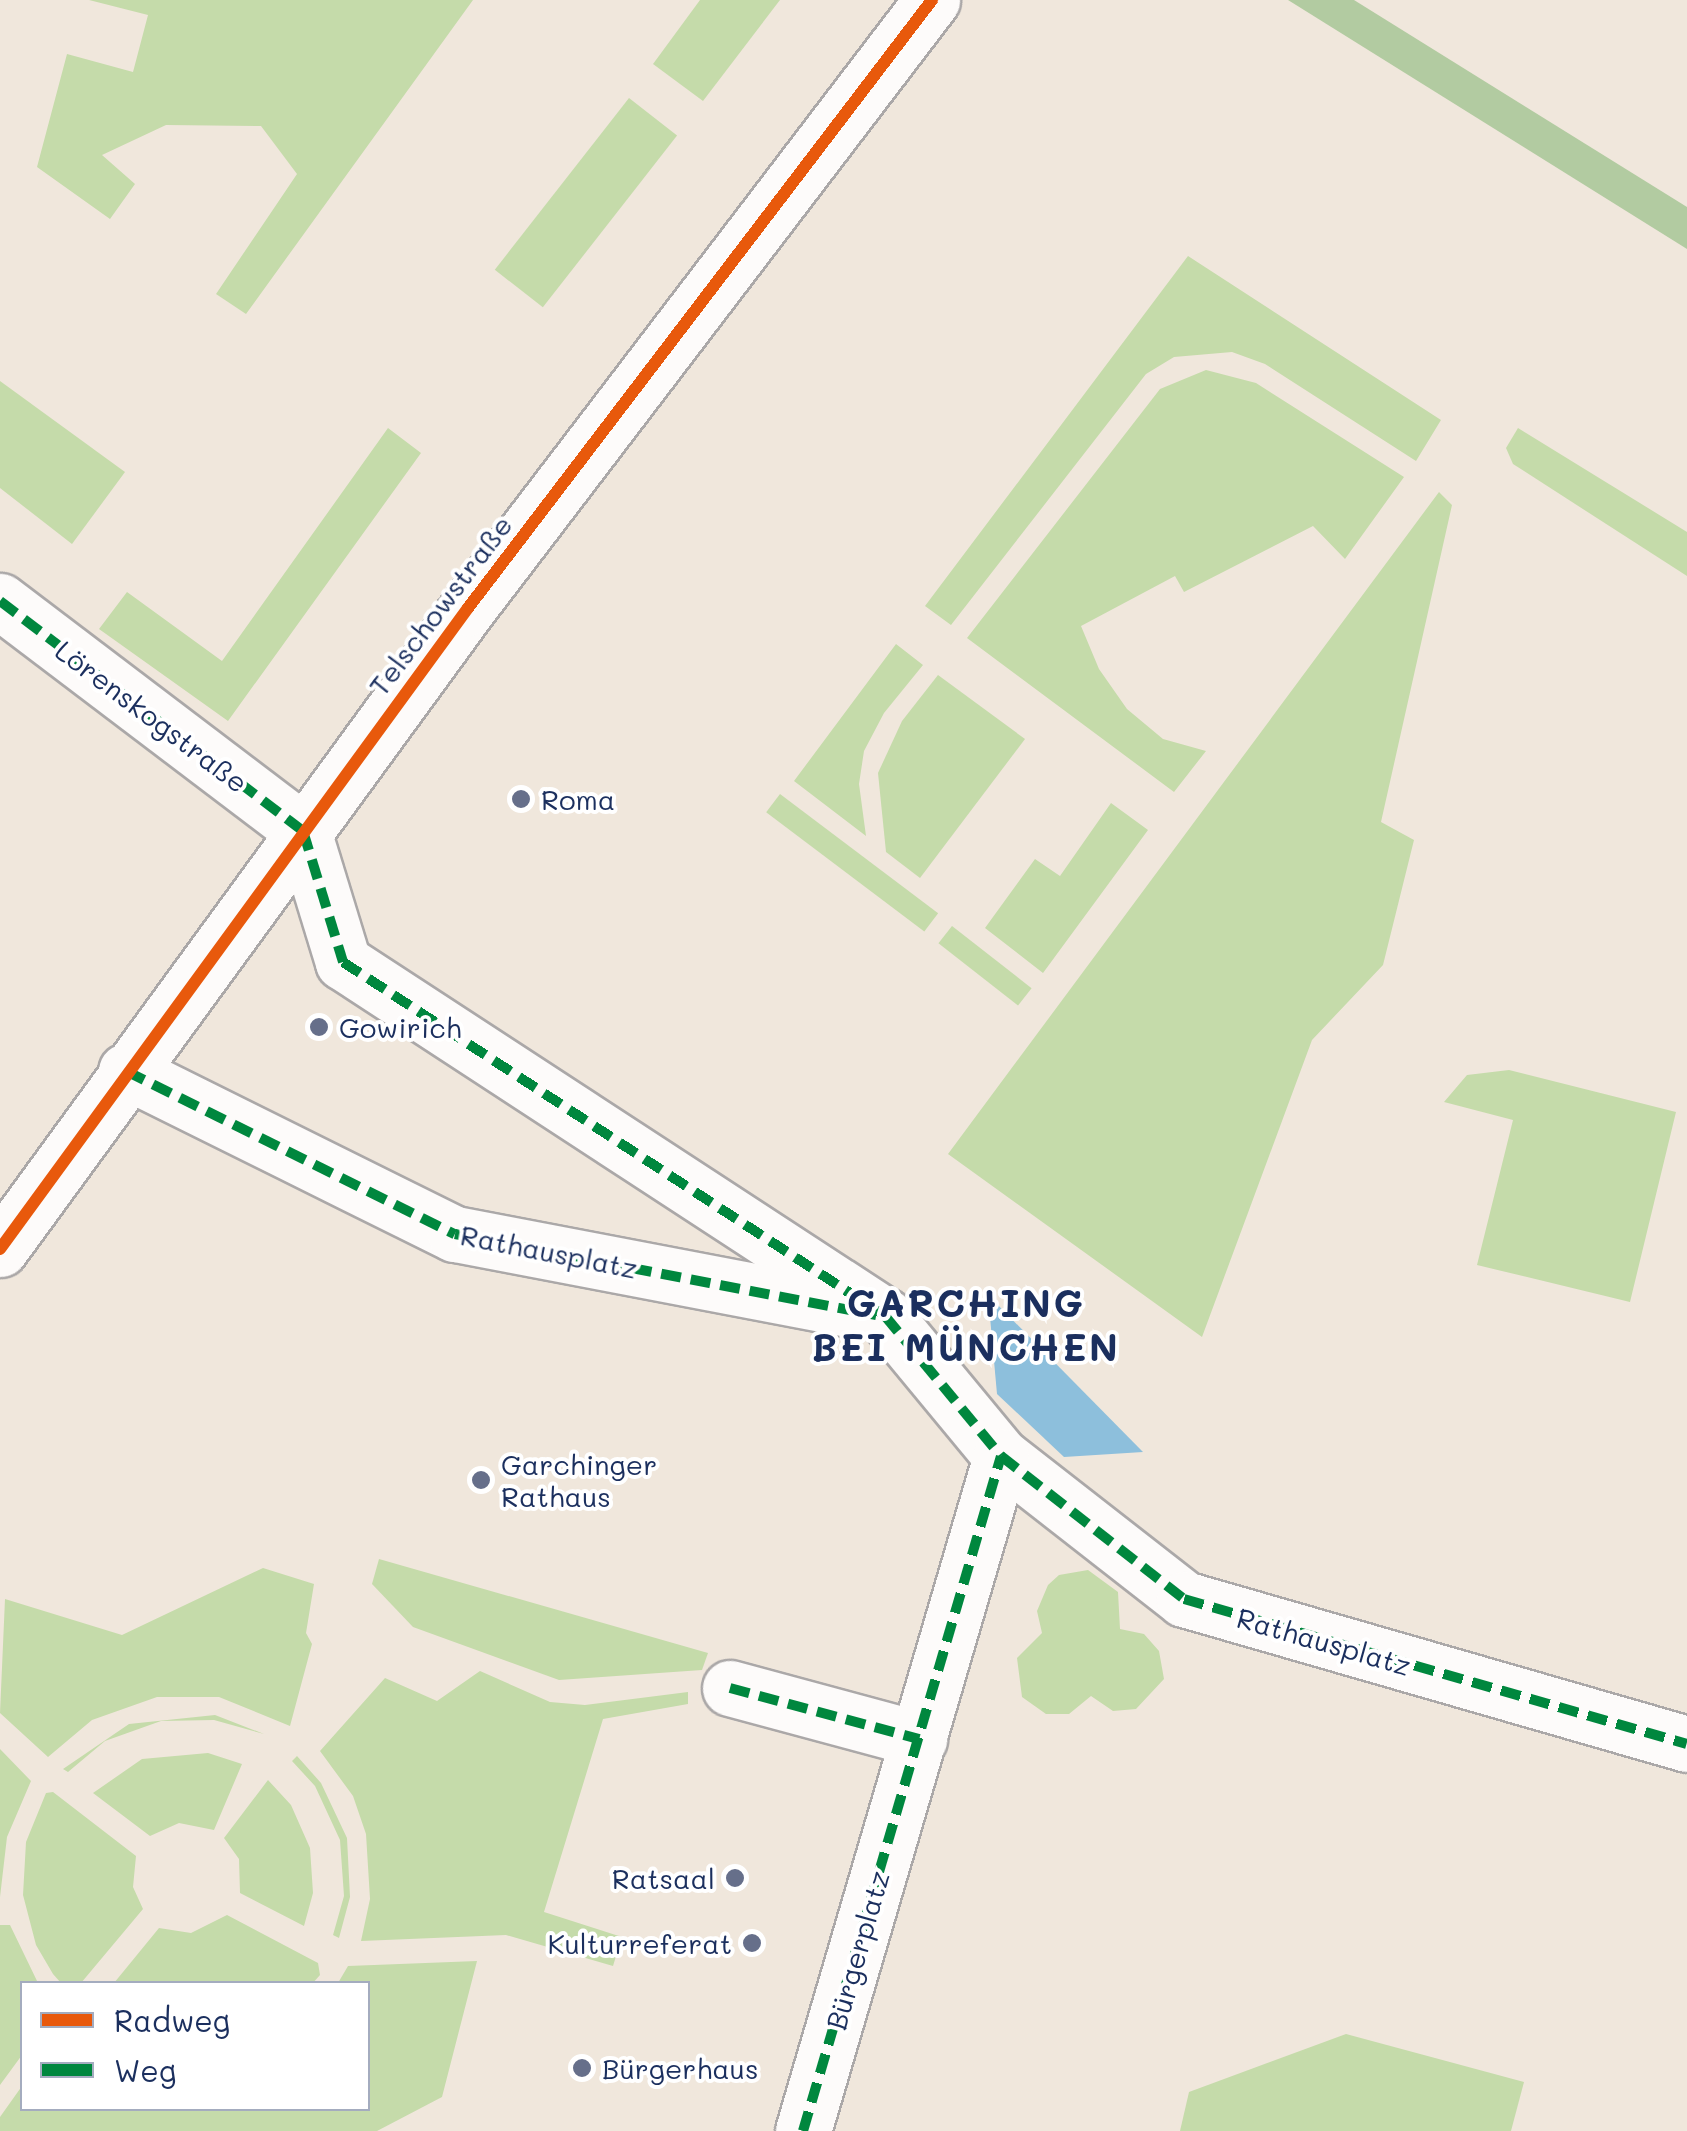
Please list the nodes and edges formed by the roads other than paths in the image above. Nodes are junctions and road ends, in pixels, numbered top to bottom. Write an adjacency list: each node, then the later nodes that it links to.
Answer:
1 (932, 0): 3 (street, Telschowstraße)
2 (0, 601): 3 (street, Lörenskogstraße)
3 (303, 831): 4 (street, Telschowstraße); 6 (street, Rathausplatz)
4 (126, 1072): 5 (street, Telschowstraße); 6 (street, Rathausplatz)
5 (0, 1249)
6 (885, 1316): 7 (street, Rathausplatz)
7 (1001, 1456): 9 (street, Rathausplatz); 10 (street)
8 (730, 1688): 10 (street)
9 (1687, 1744)
10 (914, 1754): 11 (street, Bürgerplatz)
11 (804, 2131)

